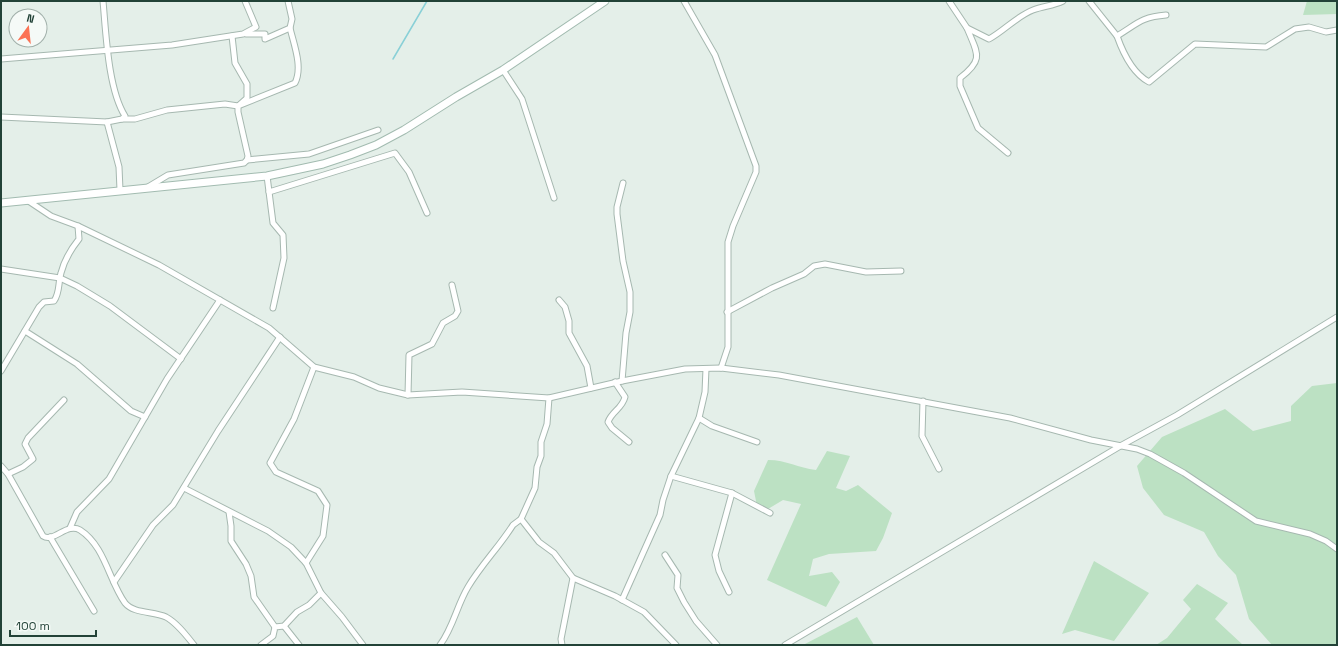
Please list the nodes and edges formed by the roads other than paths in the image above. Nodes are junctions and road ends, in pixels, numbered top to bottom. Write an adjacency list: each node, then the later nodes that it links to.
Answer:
1 (103, 1): 16 (street)
2 (245, 1): 13 (street)
3 (288, 1): 10 (street)
4 (604, 1): 18 (main road)
5 (684, 1): 43 (street)
6 (949, 1): 11 (street)
7 (1063, 1): 11 (street)
8 (1089, 1): 15 (street)
9 (1166, 15): 15 (street)
10 (290, 28): 13 (street); 19 (street)
11 (966, 28): 24 (street)
12 (1337, 30): 15 (street)
13 (243, 34): 14 (street)
14 (232, 36): 16 (street); 19 (street)
15 (1117, 36)
16 (107, 49): 17 (street); 21 (street)
17 (1, 59)
18 (503, 70): 26 (main road); 31 (street)
19 (238, 106): 21 (street); 25 (street)
20 (1, 117): 22 (street)
21 (122, 119): 22 (street)
22 (107, 122): 29 (street)
23 (378, 130): 25 (street)
24 (1008, 153)
25 (247, 160): 28 (street)
26 (267, 176): 28 (main road); 30 (street)
27 (623, 183): 52 (street)
28 (148, 187): 29 (main road)
29 (120, 190): 32 (main road)
30 (269, 192): 34 (street); 42 (street)
31 (554, 198)
32 (27, 199): 33 (main road); 35 (street)
33 (1, 203)
34 (427, 213)
35 (78, 226): 38 (street); 40 (street)
36 (1, 269): 38 (street)
37 (901, 271): 43 (street)
38 (60, 278): 45 (street); 47 (street)
39 (452, 285): 55 (street)
40 (220, 300): 46 (street); 47 (street)
41 (559, 300): 54 (street)
42 (273, 308)
43 (727, 312): 49 (street)
44 (1337, 317): 63 (street)
45 (25, 331): 51 (street); 59 (street)
46 (280, 337): 48 (street); 68 (street)
47 (181, 359): 59 (street)
48 (314, 367): 55 (street); 77 (street)
49 (720, 368): 50 (street); 58 (street)
50 (706, 369): 52 (street); 60 (street)
51 (1, 371)
52 (622, 381): 53 (street)
53 (615, 382): 54 (street); 61 (street)
54 (591, 388): 56 (street)
55 (408, 395): 56 (street)
56 (549, 398): 72 (street)
57 (64, 400): 66 (street)
58 (923, 401): 63 (street); 65 (street)
59 (145, 417): 73 (street)
60 (699, 418): 62 (street); 67 (street)
61 (629, 442)
62 (757, 442)
63 (1122, 445): 75 (street); 94 (street)
64 (1, 466): 66 (street)
65 (939, 469)
66 (8, 474): 74 (street)
67 (671, 476): 69 (street); 82 (street)
68 (184, 488): 70 (street); 79 (street)
69 (732, 492): 71 (street); 80 (street)
70 (229, 512): 77 (street); 85 (street)
71 (770, 513)
72 (521, 519): 78 (street); 90 (street)
73 (70, 528): 74 (street); 79 (street)
74 (50, 537): 83 (street)
75 (1337, 549)
76 (665, 555): 93 (street)
77 (306, 563): 81 (street)
78 (573, 578): 82 (street); 91 (street)
79 (114, 582): 86 (street)
80 (729, 592)
81 (321, 594): 84 (street); 89 (street)
82 (622, 600): 92 (street)
83 (94, 611)
84 (284, 626): 85 (street); 88 (street)
85 (275, 627): 87 (street)
86 (194, 645)
87 (261, 645)
88 (299, 645)
89 (363, 645)
90 (440, 645)
91 (562, 645)
92 (676, 645)
93 (717, 645)
94 (785, 645)

